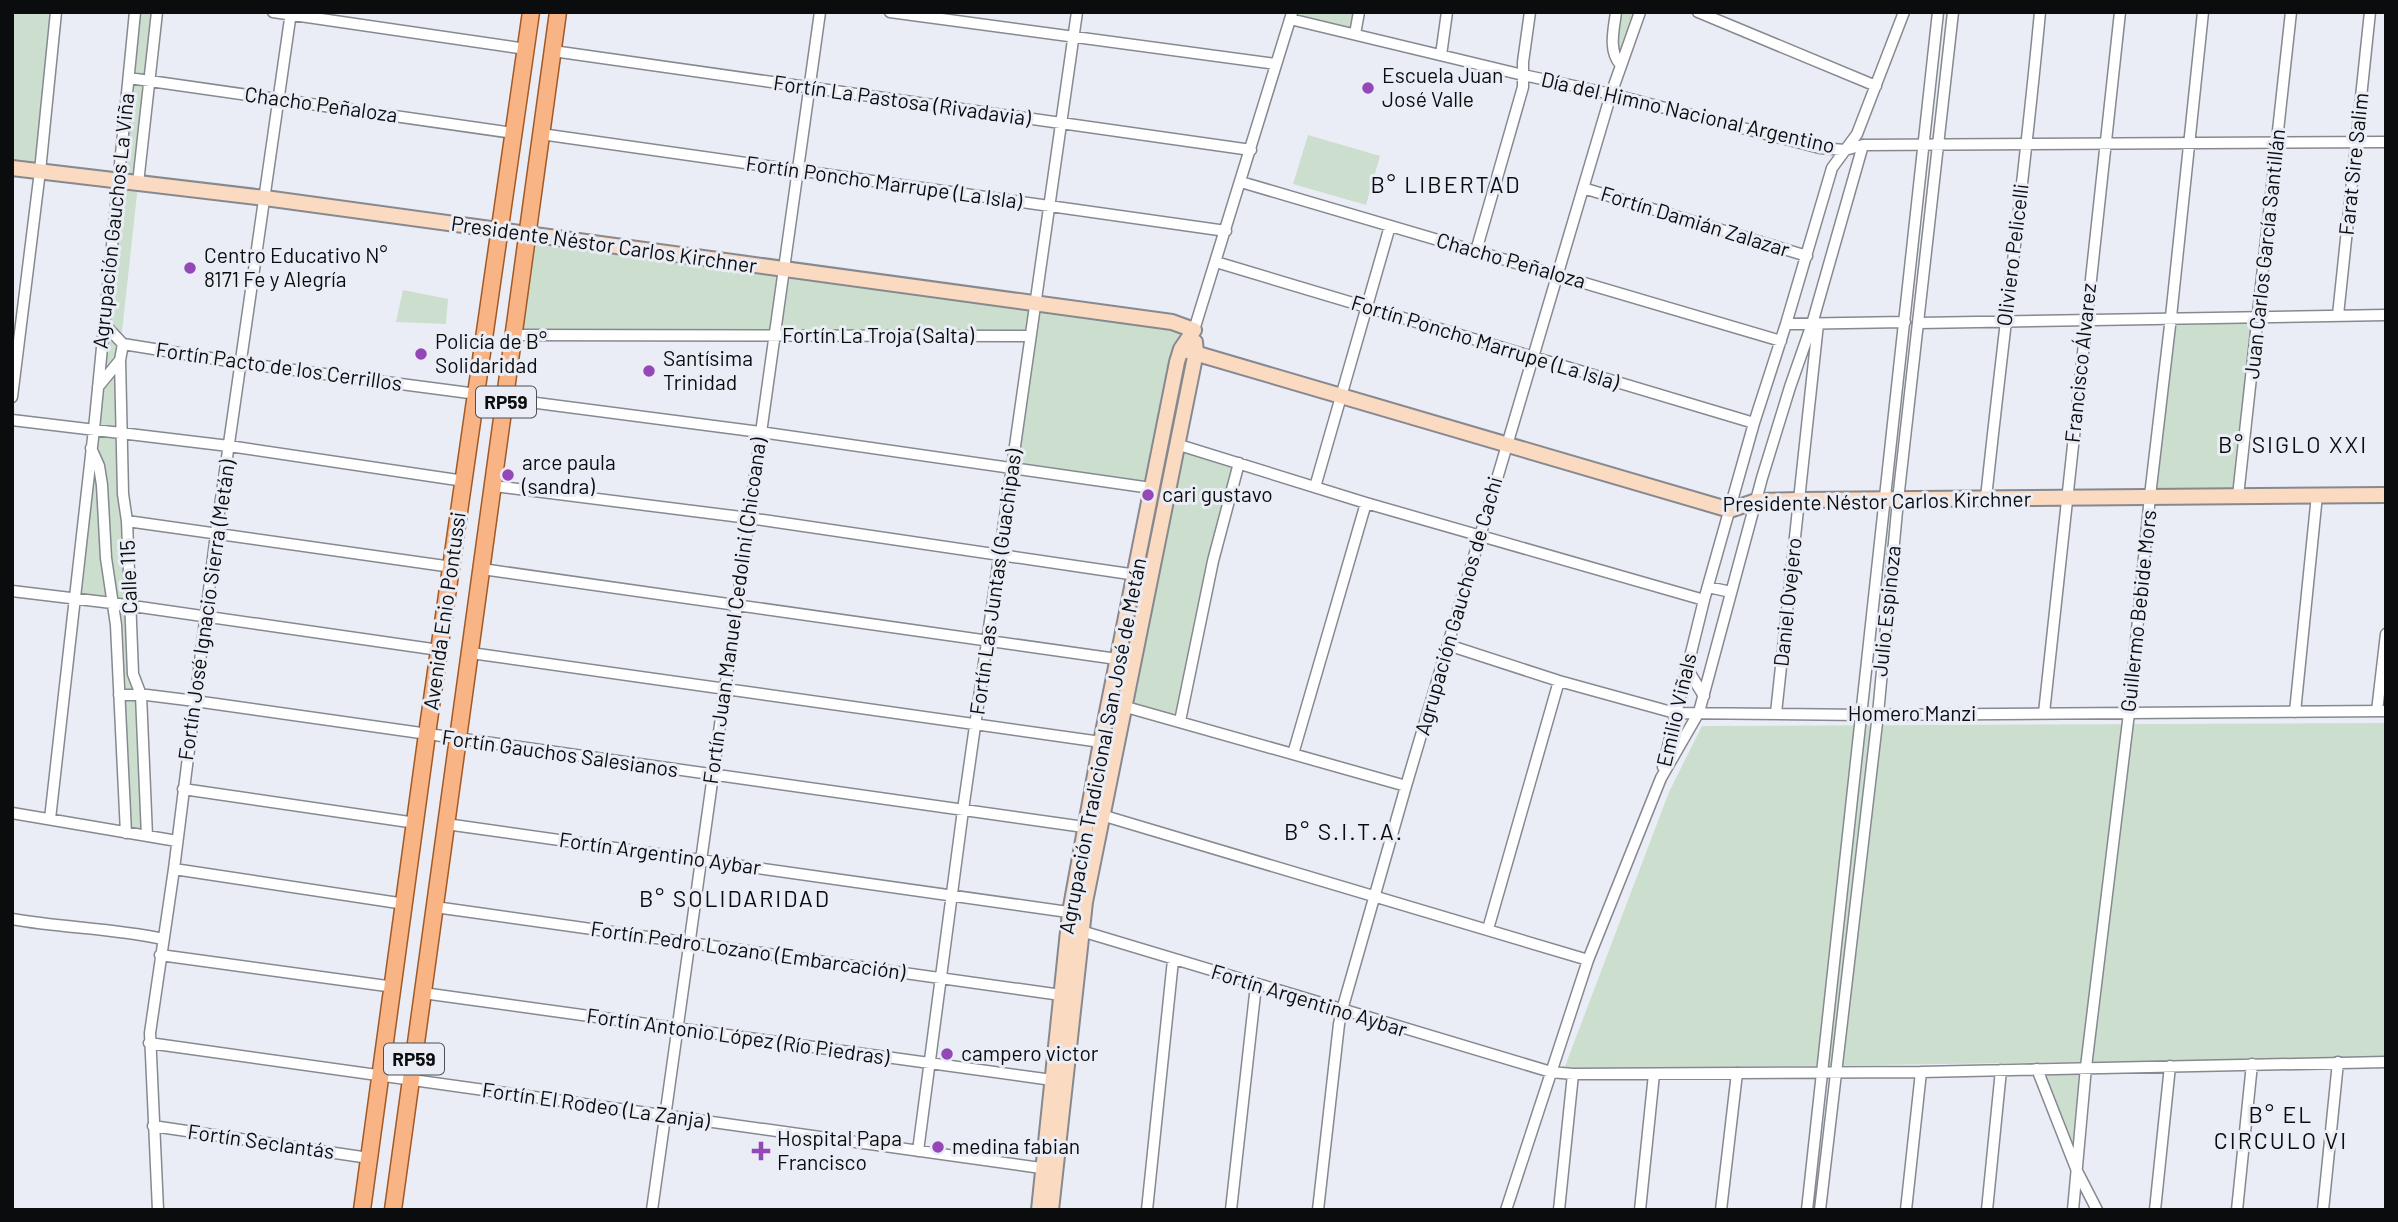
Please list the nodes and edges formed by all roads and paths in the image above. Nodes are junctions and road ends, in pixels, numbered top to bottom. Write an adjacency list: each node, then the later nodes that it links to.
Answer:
1 (56, 12): 55 (street)
2 (135, 12): 34 (street, Agrupación Gauchos La Viña)
3 (158, 12): 35 (street)
4 (273, 12): 24 (street)
5 (531, 12): 28 (main road, Avenida Enio Pontussi / RP59)
6 (558, 12): 29 (main road, Avenida Enio Pontussi / RP59)
7 (820, 12): 37 (street, Fortín Juan Manuel Cedolini (Chicoana))
8 (890, 12): 27 (street)
9 (1077, 12): 27 (street, Fortín Las Juntas (Guachipas))
10 (1359, 12): 26 (street)
11 (1447, 12): 30 (street)
12 (1530, 12): 33 (street)
13 (1616, 12): 32 (street)
14 (1640, 12): 32 (street, Agrupación Gauchos de Cachi)
15 (1698, 12): 36 (street)
16 (1905, 12): 36 (street, Emilio Viñals)
17 (1938, 12): 50 (street, Julio Espinoza)
18 (1953, 12): 51 (street, Julio Espinoza)
19 (2040, 12): 48 (street, Oliviero Pelicelli)
20 (2120, 12): 47 (street, Francisco Álvarez)
21 (2203, 12): 43 (street, Guillermo Bebide Mors)
22 (2291, 12): 44 (street, Juan Carlos García Santillán)
23 (2370, 12): 45 (street, Farat Sire Salim)
24 (291, 14): 28 (street); 39 (street, Fortín José Ignacio Sierra (Metán))
25 (1291, 15): 26 (street, Día del Himno Nacional Argentino); 31 (street, Agrupación Tradicional San José de Metán)
26 (1356, 34): 30 (street, Día del Himno Nacional Argentino)
27 (1073, 38): 31 (street); 40 (street, Fortín Las Juntas (Guachipas))
28 (526, 49): 41 (main road, Avenida Enio Pontussi / RP59)
29 (553, 51): 37 (street, Fortín La Pastosa (Rivadavia)); 42 (main road, Avenida Enio Pontussi / RP59)
30 (1441, 55): 33 (street, Día del Himno Nacional Argentino)
31 (1276, 64): 52 (street, Agrupación Tradicional San José de Metán)
32 (1620, 64): 38 (street, Agrupación Gauchos de Cachi)
33 (1523, 75): 38 (street, Día del Himno Nacional Argentino); 67 (street)
34 (129, 78): 35 (street, Chacho Peñaloza); 57 (street, Agrupación Gauchos La Viña)
35 (149, 81): 39 (street, Chacho Peñaloza); 59 (street)
36 (1876, 86): 53 (street, Emilio Viñals)
37 (809, 89): 40 (street, Fortín La Pastosa (Rivadavia)); 56 (street, Fortín Juan Manuel Cedolini (Chicoana))
38 (1611, 94): 53 (street, Día del Himno Nacional Argentino); 60 (street, Agrupación Gauchos de Cachi)
39 (279, 99): 41 (street, Chacho Peñaloza); 61 (street, Fortín José Ignacio Sierra (Metán))
40 (1061, 123): 52 (street, Fortín La Pastosa (Rivadavia)); 62 (street, Fortín Las Juntas (Guachipas))
41 (513, 133): 65 (main road, Avenida Enio Pontussi / RP59)
42 (541, 134): 56 (street, Fortín Poncho Marrupe (La Isla)); 66 (main road, Avenida Enio Pontussi / RP59)
43 (2190, 142): 44 (street, Día del Himno Nacional Argentino); 47 (street, Día del Himno Nacional Argentino); 77 (street, Guillermo Bebide Mors)
44 (2278, 142): 45 (street, Día del Himno Nacional Argentino); 76 (street, Juan Carlos García Santillán)
45 (2356, 142): 46 (street, Día del Himno Nacional Argentino); 74 (street, Farat Sire Salim)
46 (2386, 142)
47 (2105, 143): 48 (street, Día del Himno Nacional Argentino); 78 (street, Francisco Álvarez)
48 (2028, 144): 51 (street, Día del Himno Nacional Argentino); 80 (street, Oliviero Pelicelli)
49 (1863, 145): 50 (street, Día del Himno Nacional Argentino); 53 (street, Día del Himno Nacional Argentino); 84 (street, Emilio Viñals)
50 (1924, 145): 51 (street, Día del Himno Nacional Argentino); 79 (street, Julio Espinoza)
51 (1939, 146): 81 (street, Julio Espinoza)
52 (1251, 150): 58 (street, Agrupación Tradicional San José de Metán)
53 (1845, 150): 68 (street, Emilio Viñals)
54 (12, 167): 55 (street, Presidente Néstor Carlos Kirchner)
55 (40, 171): 57 (street, Presidente Néstor Carlos Kirchner); 98 (street)
56 (797, 172): 62 (street, Fortín Poncho Marrupe (La Isla)); 70 (street, Fortín Juan Manuel Cedolini (Chicoana))
57 (118, 180): 59 (street, Presidente Néstor Carlos Kirchner); 82 (street, Agrupación Gauchos La Viña)
58 (1241, 182): 63 (street, Chacho Peñaloza); 64 (street, Agrupación Tradicional San José de Metán)
59 (138, 183): 61 (street, Presidente Néstor Carlos Kirchner)
60 (1583, 188): 68 (street, Fortín Damián Zalazar); 71 (street, Agrupación Gauchos de Cachi)
61 (265, 198): 65 (street, Presidente Néstor Carlos Kirchner); 94 (street, Fortín José Ignacio Sierra (Metán))
62 (1049, 205): 64 (street, Fortín Poncho Marrupe (La Isla)); 72 (street, Fortín Las Juntas (Guachipas))
63 (1390, 226): 67 (street, Chacho Peñaloza); 73 (street)
64 (1226, 231): 69 (street, Agrupación Tradicional San José de Metán)
65 (500, 232): 66 (street, Presidente Néstor Carlos Kirchner); 96 (main road, Avenida Enio Pontussi / RP59)
66 (527, 236): 70 (street, Presidente Néstor Carlos Kirchner); 86 (main road, Avenida Enio Pontussi / RP59)
67 (1476, 251): 71 (street, Chacho Peñaloza)
68 (1807, 256): 83 (street, Emilio Viñals)
69 (1216, 262): 73 (street, Fortín Poncho Marrupe (La Isla)); 85 (street, Agrupación Tradicional San José de Metán)
70 (784, 270): 72 (street, Presidente Néstor Carlos Kirchner); 87 (street, Fortín Juan Manuel Cedolini (Chicoana))
71 (1557, 274): 89 (street, Chacho Peñaloza); 92 (street, Agrupación Gauchos de Cachi)
72 (1034, 304): 85 (street, Presidente Néstor Carlos Kirchner); 88 (street, Fortín Las Juntas (Guachipas))
73 (1367, 308): 92 (street, Fortín Poncho Marrupe (La Isla)); 97 (street)
74 (2338, 315): 75 (street); 76 (street)
75 (2386, 315)
76 (2258, 316): 77 (street); 118 (street, Juan Carlos García Santillán)
77 (2171, 317): 78 (street); 117 (street, Guillermo Bebide Mors)
78 (2085, 320): 80 (street); 120 (street, Francisco Álvarez)
79 (1905, 322): 84 (street); 122 (street, Julio Espinoza)
80 (2004, 322): 81 (street); 119 (street, Oliviero Pelicelli)
81 (1919, 323): 122 (street, Julio Espinoza)
82 (104, 324): 90 (street); 95 (street, Agrupación Gauchos La Viña)
83 (1786, 324): 84 (street); 89 (street, Emilio Viñals)
84 (1815, 324): 121 (street, Daniel Ovejero); 123 (street, Emilio Viñals)
85 (1194, 330): 91 (street, Agrupación Tradicional San José de Metán)
86 (515, 335): 87 (street, Fortín La Troja (Salta)); 99 (main road, Avenida Enio Pontussi / RP59)
87 (774, 336): 88 (street, Fortín La Troja (Salta)); 103 (street, Fortín Juan Manuel Cedolini (Chicoana))
88 (1030, 336): 110 (street, Fortín Las Juntas (Guachipas))
89 (1781, 341): 101 (street, Emilio Viñals)
90 (123, 344): 93 (street, Calle 115); 94 (street, Fortín Pacto de los Cerrillos)
91 (1189, 350): 97 (street, Presidente Néstor Carlos Kirchner); 106 (street, Agrupación Tradicional San José de Metán); 114 (street, Agrupación Tradicional San José de Metán)
92 (1532, 357): 101 (street, Fortín Poncho Marrupe (La Isla)); 105 (street, Agrupación Gauchos de Cachi)
93 (120, 360): 95 (street); 104 (street, Calle 115)
94 (242, 363): 96 (street, Fortín Pacto de los Cerrillos); 107 (street, Fortín José Ignacio Sierra (Metán))
95 (97, 387): 102 (street, Agrupación Gauchos La Viña)
96 (477, 394): 111 (main road, Avenida Enio Pontussi / RP59)
97 (1343, 395): 105 (street, Presidente Néstor Carlos Kirchner); 113 (street)
98 (12, 397)
99 (506, 399): 103 (street); 112 (main road, Avenida Enio Pontussi / RP59)
100 (12, 420): 102 (street)
101 (1754, 423): 125 (street, Emilio Viñals)
102 (93, 429): 104 (street); 108 (street, Agrupación Gauchos La Viña)
103 (761, 432): 110 (street); 126 (street, Fortín Juan Manuel Cedolini (Chicoana))
104 (123, 433): 107 (street); 127 (street, Calle 115)
105 (1507, 443): 125 (street, Presidente Néstor Carlos Kirchner); 129 (street, Agrupación Gauchos de Cachi)
106 (1176, 444): 109 (street); 134 (street, Agrupación Tradicional San José de Metán)
107 (229, 446): 111 (street); 128 (street, Fortín José Ignacio Sierra (Metán))
108 (91, 448): 138 (street, Agrupación Gauchos La Viña); 140 (street)
109 (1239, 463): 113 (street); 168 (street)
110 (1013, 469): 114 (street); 130 (street, Fortín Las Juntas (Guachipas))
111 (464, 481): 131 (main road, Avenida Enio Pontussi / RP59)
112 (494, 486): 126 (street); 132 (main road, Avenida Enio Pontussi / RP59)
113 (1315, 487): 124 (street)
114 (1151, 488): 133 (street, Agrupación Tradicional San José de Metán)
115 (2317, 495): 116 (street, Presidente Néstor Carlos Kirchner); 118 (street, Presidente Néstor Carlos Kirchner); 161 (street)
116 (2386, 495)
117 (2150, 496): 118 (street, Presidente Néstor Carlos Kirchner); 120 (street, Presidente Néstor Carlos Kirchner); 165 (street, Guillermo Bebide Mors)
118 (2238, 496)
119 (1986, 498): 120 (street, Presidente Néstor Carlos Kirchner); 122 (street, Presidente Néstor Carlos Kirchner)
120 (2066, 498): 164 (street, Francisco Álvarez)
121 (1799, 500): 122 (street, Presidente Néstor Carlos Kirchner); 123 (street, Presidente Néstor Carlos Kirchner); 163 (street, Daniel Ovejero)
122 (1891, 500): 166 (street, Julio Espinoza); 167 (street, Julio Espinoza)
123 (1756, 501): 125 (street, Presidente Néstor Carlos Kirchner); 137 (street, Emilio Viñals)
124 (1366, 503): 129 (street); 173 (street)
125 (1730, 510): 135 (street, Emilio Viñals)
126 (749, 518): 130 (street); 141 (street, Fortín Juan Manuel Cedolini (Chicoana))
127 (127, 521): 128 (street); 142 (street, Calle 115)
128 (216, 534): 131 (street); 143 (street, Fortín José Ignacio Sierra (Metán))
129 (1479, 535): 139 (street); 146 (street, Agrupación Gauchos de Cachi)
130 (1001, 555): 133 (street); 145 (street, Fortín Las Juntas (Guachipas))
131 (452, 567): 147 (main road, Avenida Enio Pontussi / RP59)
132 (482, 569): 141 (street); 148 (main road, Avenida Enio Pontussi / RP59)
133 (1135, 574): 134 (street); 149 (street, Agrupación Tradicional San José de Metán)
134 (1150, 577): 158 (street, Agrupación Tradicional San José de Metán)
135 (1708, 587): 137 (street); 139 (street, Emilio Viñals)
136 (12, 591): 138 (street)
137 (1731, 592): 155 (street, Emilio Viñals)
138 (74, 599): 140 (street); 182 (street, Agrupación Gauchos La Viña)
139 (1704, 600): 150 (street, Emilio Viñals)
140 (112, 603): 142 (street); 153 (street)
141 (737, 605): 145 (street); 152 (street, Fortín Juan Manuel Cedolini (Chicoana))
142 (131, 607): 143 (street); 154 (street, Calle 115)
143 (206, 617): 147 (street); 156 (street, Fortín José Ignacio Sierra (Metán))
144 (2386, 634): 159 (street)
145 (988, 641): 149 (street); 169 (street, Fortín Las Juntas (Guachipas))
146 (1448, 645): 151 (street, Homero Manzi); 176 (street, Agrupación Gauchos de Cachi)
147 (439, 650): 170 (main road, Avenida Enio Pontussi / RP59)
148 (471, 653): 152 (street); 171 (main road, Avenida Enio Pontussi / RP59)
149 (1117, 659): 157 (street, Agrupación Tradicional San José de Metán)
150 (1686, 667): 155 (street); 162 (street, Emilio Viñals)
151 (1559, 681): 162 (street, Homero Manzi); 197 (street)
152 (724, 688): 169 (street); 174 (street, Fortín Juan Manuel Cedolini (Chicoana))
153 (120, 695): 154 (street, Fortín Gauchos Salesianos); 186 (street)
154 (141, 695): 156 (street, Fortín Gauchos Salesianos); 187 (street, Calle 115)
155 (1704, 696): 160 (street, Emilio Viñals)
156 (195, 701): 170 (street, Fortín Gauchos Salesianos); 177 (street, Fortín José Ignacio Sierra (Metán))
157 (1108, 703): 158 (street); 172 (street, Agrupación Tradicional San José de Metán)
158 (1124, 706): 168 (street); 181 (street, Agrupación Tradicional San José de Metán)
159 (2381, 711): 161 (street, Homero Manzi)
160 (1699, 712): 162 (street, Homero Manzi); 163 (street, Homero Manzi); 175 (street, Emilio Viñals)
161 (2295, 712): 165 (street, Homero Manzi)
162 (1675, 713): 175 (street, Emilio Viñals)
163 (1776, 713): 167 (street, Homero Manzi)
164 (2043, 713): 165 (street, Homero Manzi); 166 (street, Homero Manzi)
165 (2129, 713): 217 (street, Guillermo Bebide Mors)
166 (1878, 714): 167 (street, Homero Manzi); 224 (street, Julio Espinoza)
167 (1862, 715): 223 (street, Julio Espinoza)
168 (1180, 721): 173 (street)
169 (975, 725): 172 (street); 178 (street, Fortín Las Juntas (Guachipas))
170 (427, 734): 171 (street, Fortín Gauchos Salesianos); 183 (main road, Avenida Enio Pontussi / RP59)
171 (458, 740): 174 (street, Fortín Gauchos Salesianos); 184 (main road, Avenida Enio Pontussi / RP59)
172 (1101, 741): 179 (street, Agrupación Tradicional San José de Metán)
173 (1293, 754): 176 (street)
174 (712, 776): 178 (street, Fortín Gauchos Salesianos); 189 (street, Fortín Juan Manuel Cedolini (Chicoana))
175 (1661, 778): 203 (street)
176 (1406, 786): 192 (street, Agrupación Gauchos de Cachi)
177 (183, 789): 183 (street); 188 (street, Fortín José Ignacio Sierra (Metán))
178 (963, 810): 185 (street, Fortín Gauchos Salesianos); 191 (street, Fortín Las Juntas (Guachipas))
179 (1087, 812): 181 (street); 185 (street, Agrupación Tradicional San José de Metán)
180 (12, 813): 182 (street)
181 (1102, 815): 192 (street); 195 (street, Agrupación Tradicional San José de Metán)
182 (50, 819): 186 (street)
183 (416, 823): 193 (main road, Avenida Enio Pontussi / RP59)
184 (446, 824): 189 (street, Fortín Argentino Aybar); 194 (main road, Avenida Enio Pontussi / RP59)
185 (1084, 827): 195 (street, Agrupación Tradicional San José de Metán)
186 (126, 833): 187 (street)
187 (148, 836): 188 (street)
188 (177, 841): 190 (street, Fortín José Ignacio Sierra (Metán))
189 (701, 860): 191 (street, Fortín Argentino Aybar); 200 (street, Fortín Juan Manuel Cedolini (Chicoana))
190 (174, 869): 193 (street); 199 (street, Fortín José Ignacio Sierra (Metán))
191 (952, 895): 195 (street, Fortín Argentino Aybar); 204 (street, Fortín Las Juntas (Guachipas))
192 (1376, 897): 197 (street); 209 (street, Agrupación Gauchos de Cachi)
193 (405, 904): 206 (main road, Avenida Enio Pontussi / RP59)
194 (435, 907): 200 (street, Fortín Pedro Lozano (Embarcación)); 207 (main road, Avenida Enio Pontussi / RP59)
195 (1076, 913): 198 (street, Agrupación Tradicional San José de Metán)
196 (12, 919): 199 (street)
197 (1488, 929): 203 (street)
198 (1074, 930): 202 (street, Fortín Argentino Aybar); 208 (street, Agrupación Tradicional San José de Metán); 234 (street, Agrupación Tradicional San José de Metán)
199 (163, 939): 201 (street, Fortín José Ignacio Sierra (Metán))
200 (689, 943): 204 (street, Fortín Pedro Lozano (Embarcación)); 210 (street, Fortín Juan Manuel Cedolini (Chicoana))
201 (160, 955): 206 (street); 211 (street, Fortín José Ignacio Sierra (Metán))
202 (1173, 960): 205 (street, Fortín Argentino Aybar); 242 (street)
203 (1588, 960): 220 (street)
204 (941, 978): 208 (street, Fortín Pedro Lozano (Embarcación)); 214 (street, Fortín Las Juntas (Guachipas))
205 (1256, 985): 209 (street, Fortín Argentino Aybar); 243 (street)
206 (394, 987): 227 (main road, Avenida Enio Pontussi / RP59)
207 (423, 993): 210 (street, Fortín Antonio López (Río Piedras)); 228 (main road, Avenida Enio Pontussi / RP59)
208 (1061, 995): 229 (street, Agrupación Tradicional San José de Metán)
209 (1342, 1010): 220 (street, Fortín Argentino Aybar); 244 (street, Agrupación Gauchos de Cachi)
210 (676, 1028): 214 (street, Fortín Antonio López (Río Piedras)); 230 (street, Fortín Juan Manuel Cedolini (Chicoana))
211 (149, 1043): 227 (street, Fortín El Rodeo (La Zanja)); 231 (street, Fortín José Ignacio Sierra (Metán))
212 (2338, 1062): 213 (street, Fortín Argentino Aybar); 215 (street, Fortín Argentino Aybar); 257 (street)
213 (2386, 1062)
214 (930, 1064): 229 (street, Fortín Antonio López (Río Piedras)); 232 (street, Fortín Las Juntas (Guachipas))
215 (2252, 1064): 216 (street, Fortín Argentino Aybar); 256 (street)
216 (2170, 1066): 217 (street, Fortín Argentino Aybar); 255 (street)
217 (2086, 1067): 218 (street, Fortín Argentino Aybar); 235 (street, Guillermo Bebide Mors)
218 (2036, 1069): 219 (street, Fortín Argentino Aybar); 235 (street)
219 (2001, 1070): 221 (street, Fortín Argentino Aybar); 252 (street)
220 (1551, 1072): 225 (street, Fortín Argentino Aybar); 245 (street)
221 (1921, 1072): 224 (street, Fortín Argentino Aybar); 251 (street)
222 (1737, 1073): 223 (street, Fortín Argentino Aybar); 226 (street, Fortín Argentino Aybar); 248 (street)
223 (1823, 1073): 224 (street, Fortín Argentino Aybar); 249 (street, Julio Espinoza)
224 (1835, 1073): 250 (street, Julio Espinoza)
225 (1573, 1074): 226 (street, Fortín Argentino Aybar); 246 (street)
226 (1654, 1074): 247 (street)
227 (381, 1076): 228 (street, Fortín El Rodeo (La Zanja)); 233 (main road, Avenida Enio Pontussi / RP59)
228 (411, 1080): 230 (street, Fortín El Rodeo (La Zanja)); 238 (main road, Avenida Enio Pontussi / RP59)
229 (1052, 1080): 234 (street, Agrupación Tradicional San José de Metán)
230 (663, 1115): 232 (street, Fortín El Rodeo (La Zanja)); 239 (street, Fortín Juan Manuel Cedolini (Chicoana))
231 (153, 1126): 233 (street, Fortín Seclantás); 236 (street, Fortín José Ignacio Sierra (Metán))
232 (918, 1151): 234 (street, Fortín El Rodeo (La Zanja))
233 (369, 1158): 237 (main road, Avenida Enio Pontussi / RP59)
234 (1049, 1169): 240 (street, Agrupación Tradicional San José de Metán); 241 (street, Agrupación Tradicional San José de Metán)
235 (2077, 1171): 253 (street, Guillermo Bebide Mors); 254 (street)
236 (158, 1210)
237 (362, 1210)
238 (393, 1210)
239 (652, 1210)
240 (1039, 1210)
241 (1051, 1210)
242 (1147, 1210)
243 (1231, 1210)
244 (1318, 1210)
245 (1506, 1210)
246 (1559, 1210)
247 (1640, 1210)
248 (1721, 1210)
249 (1807, 1210)
250 (1820, 1210)
251 (1906, 1210)
252 (1987, 1210)
253 (2073, 1210)
254 (2097, 1210)
255 (2155, 1210)
256 (2237, 1210)
257 (2323, 1210)

